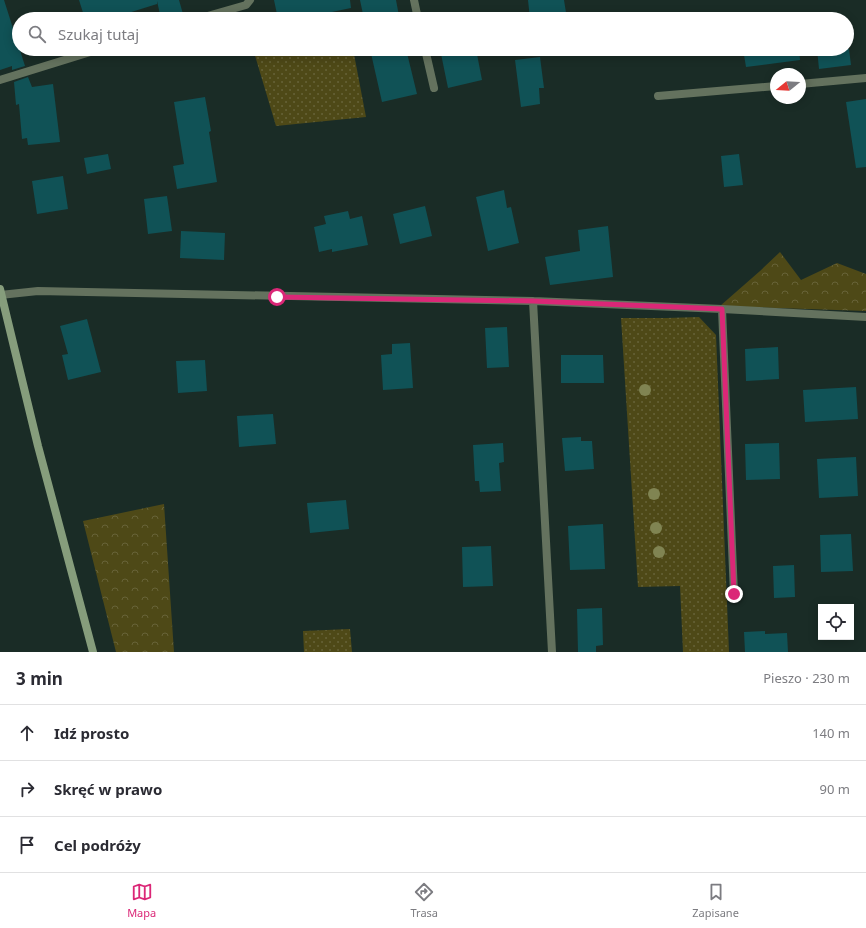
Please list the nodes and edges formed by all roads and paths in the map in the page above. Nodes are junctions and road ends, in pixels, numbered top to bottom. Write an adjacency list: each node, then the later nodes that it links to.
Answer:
1 (250, 0): 3 (street)
2 (414, 0): 4 (street)
3 (222, 12)
4 (417, 12)
5 (77, 56): 8 (street)
6 (427, 56): 11 (street)
7 (866, 78): 9 (street)
8 (0, 80)
9 (806, 83)
10 (770, 87): 12 (street)
11 (434, 88)
12 (658, 96)
13 (1, 293): 14 (street); 18 (street)
14 (533, 301): 15 (street); 19 (street)
15 (722, 309): 16 (street); 17 (street)
16 (866, 317)
17 (734, 594)
18 (93, 652)
19 (552, 652)

